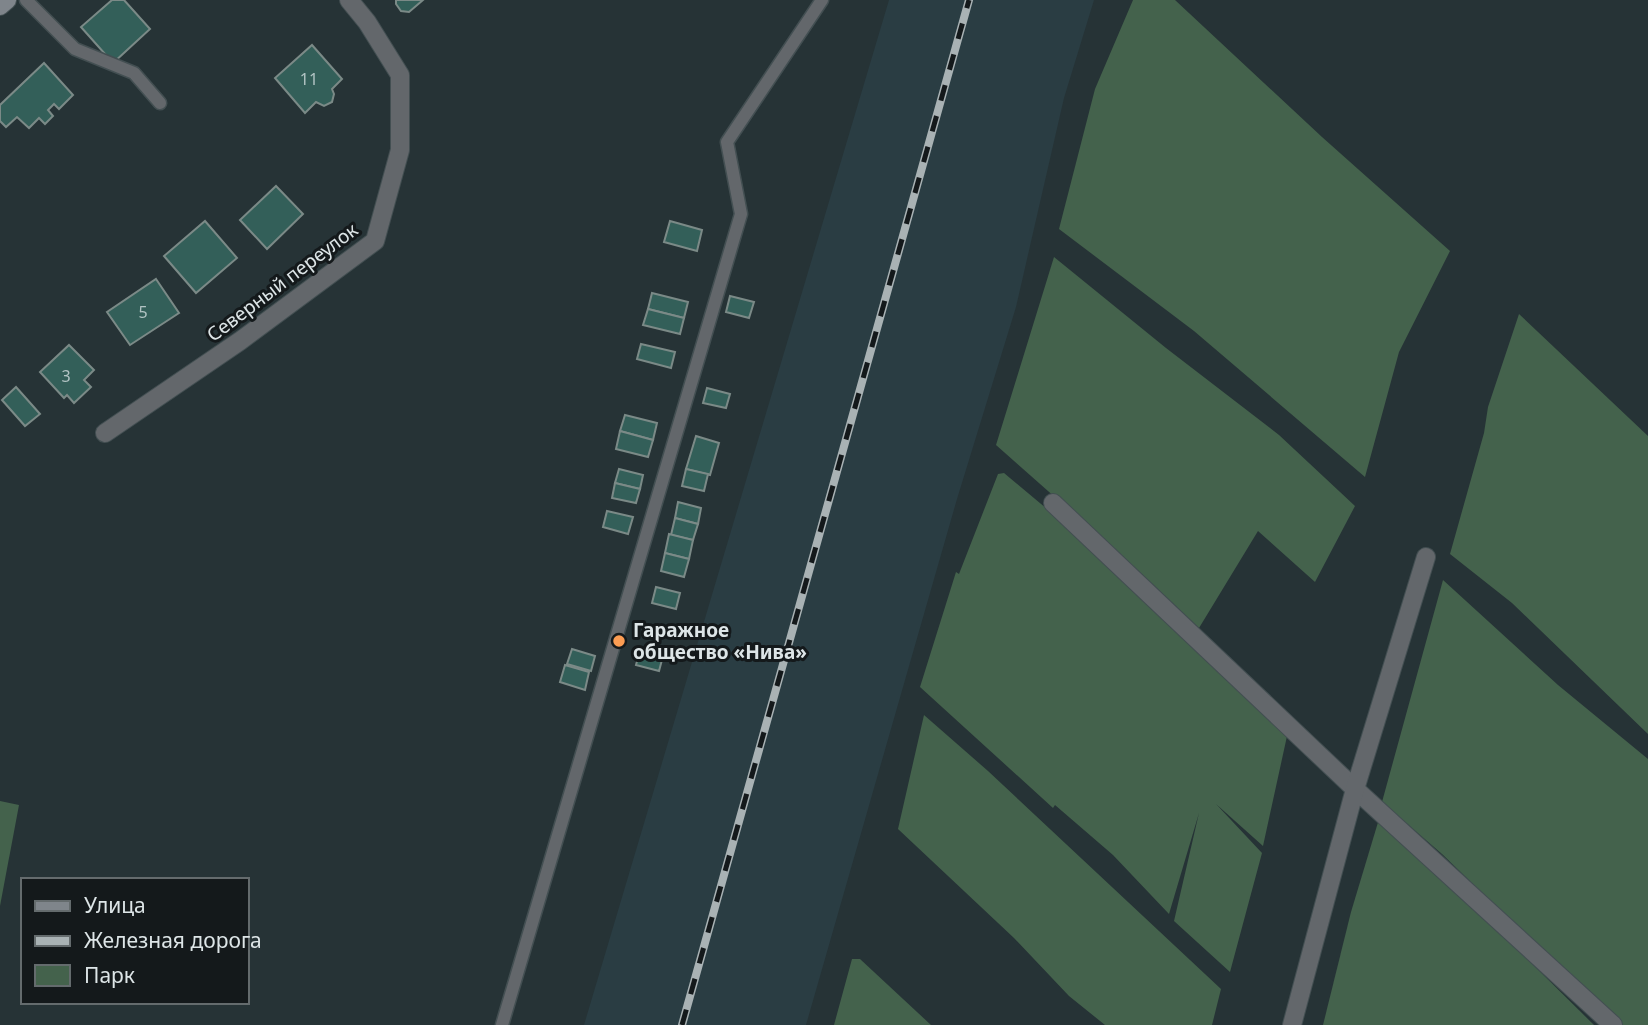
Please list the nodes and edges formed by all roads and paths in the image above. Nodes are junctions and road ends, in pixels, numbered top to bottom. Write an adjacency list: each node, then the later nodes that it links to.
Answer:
1 (7, 0): 5 (main road)
2 (26, 0): 6 (lane)
3 (349, 0): 7 (street, Северный переулок)
4 (822, 0): 11 (lane)
5 (0, 6)
6 (160, 103)
7 (105, 433)
8 (1053, 503): 10 (street)
9 (1426, 557): 10 (street)
10 (1355, 789): 12 (street); 13 (street)
11 (502, 1025)
12 (1292, 1025)
13 (1613, 1025)

